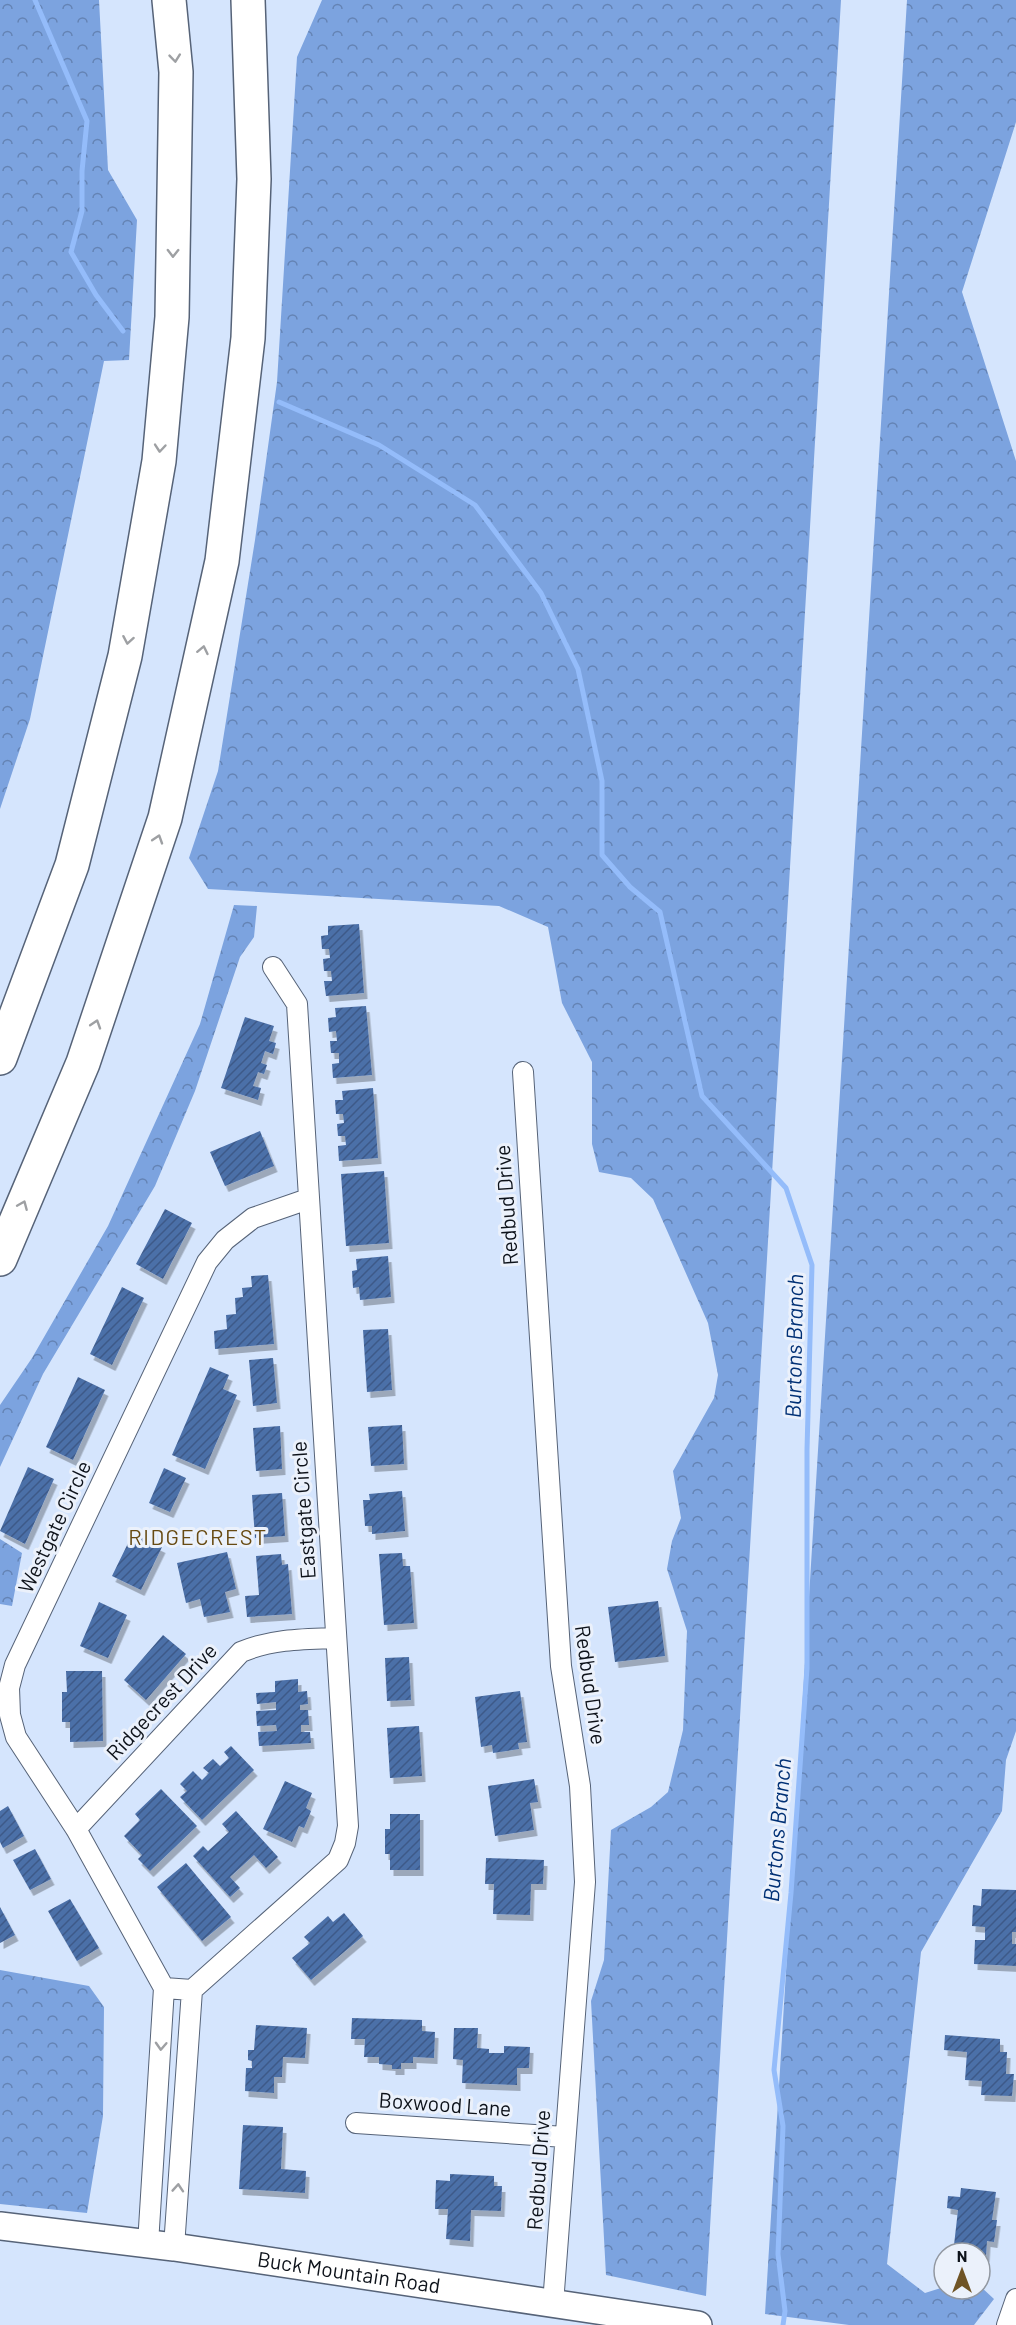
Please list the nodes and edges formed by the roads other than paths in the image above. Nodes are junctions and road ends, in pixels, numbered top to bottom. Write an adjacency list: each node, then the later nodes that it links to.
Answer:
1 (169, 0): 4 (highway, one-way to 4)
2 (248, 0): 7 (highway, one-way to 2)
3 (273, 967): 6 (street, Eastgate Circle)
4 (0, 1058)
5 (523, 1072): 14 (street, Redbud Drive)
6 (308, 1199): 8 (street, Eastgate Circle); 9 (street, Westgate Circle)
7 (0, 1259)
8 (336, 1638): 10 (street, Ridgecrest Drive); 12 (street, Eastgate Circle)
9 (5, 1717): 10 (street, Westgate Circle)
10 (76, 1829): 11 (street, Westgate Circle)
11 (164, 1988): 12 (street); 16 (street, one-way to 16)
12 (192, 1990): 16 (street, one-way to 12)
13 (356, 2123): 14 (street, Boxwood Lane)
14 (566, 2137): 18 (street, Redbud Drive)
15 (0, 2226): 16 (street, Buck Mountain Road)
16 (161, 2245): 18 (street, Buck Mountain Road)
17 (1016, 2299): 20 (street)
18 (553, 2304): 19 (street, Buck Mountain Road)
19 (698, 2325)
20 (1007, 2325)

